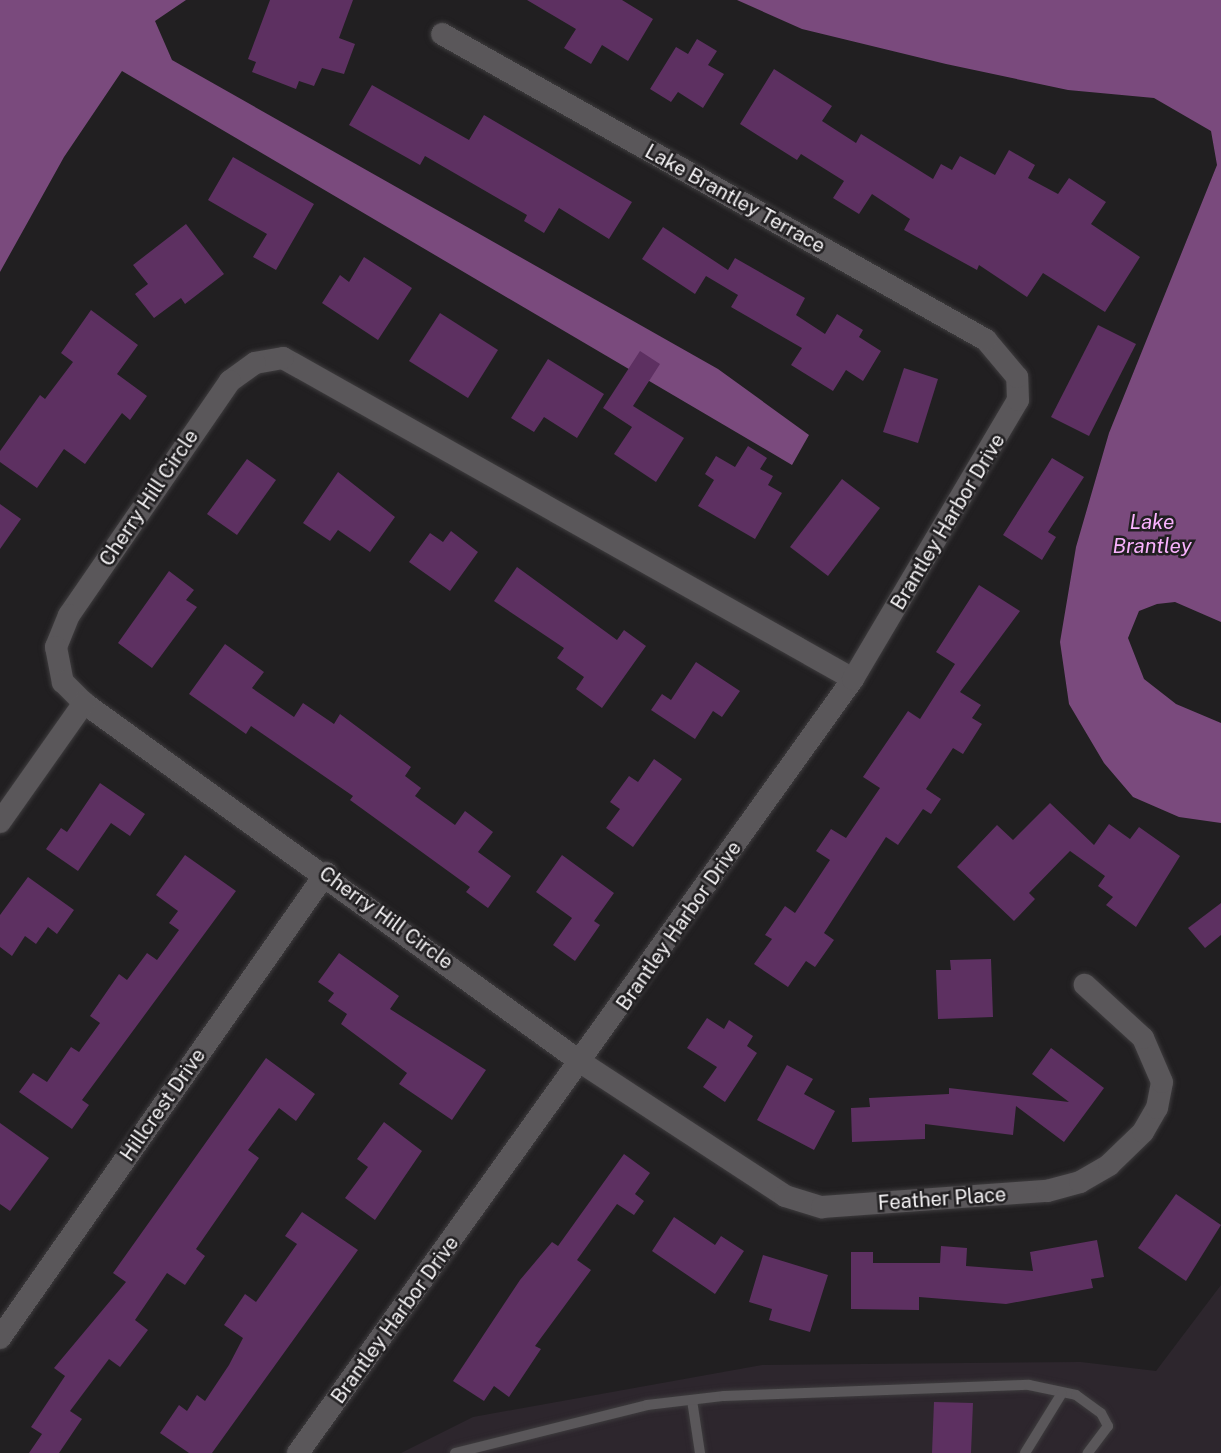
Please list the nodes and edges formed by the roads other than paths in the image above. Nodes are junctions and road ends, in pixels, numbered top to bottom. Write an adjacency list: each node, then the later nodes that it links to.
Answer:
1 (442, 34): 2 (street, Lake Brantley Terrace)
2 (1017, 377): 3 (street, Brantley Harbor Drive)
3 (853, 679): 4 (street, Cherry Hill Circle); 8 (street, Brantley Harbor Drive)
4 (84, 703): 5 (street); 6 (street, Cherry Hill Circle)
5 (0, 822)
6 (326, 873): 8 (street, Cherry Hill Circle); 9 (street, Hillcrest Drive)
7 (1084, 986): 8 (street, Feather Place)
8 (582, 1063): 13 (street, Brantley Harbor Drive)
9 (0, 1338)
10 (1062, 1392): 11 (lane); 16 (lane); 17 (lane)
11 (692, 1400): 12 (lane); 15 (lane)
12 (478, 1450): 14 (lane)
13 (298, 1453)
14 (455, 1453)
15 (700, 1453)
16 (1025, 1453)
17 (1088, 1453)

